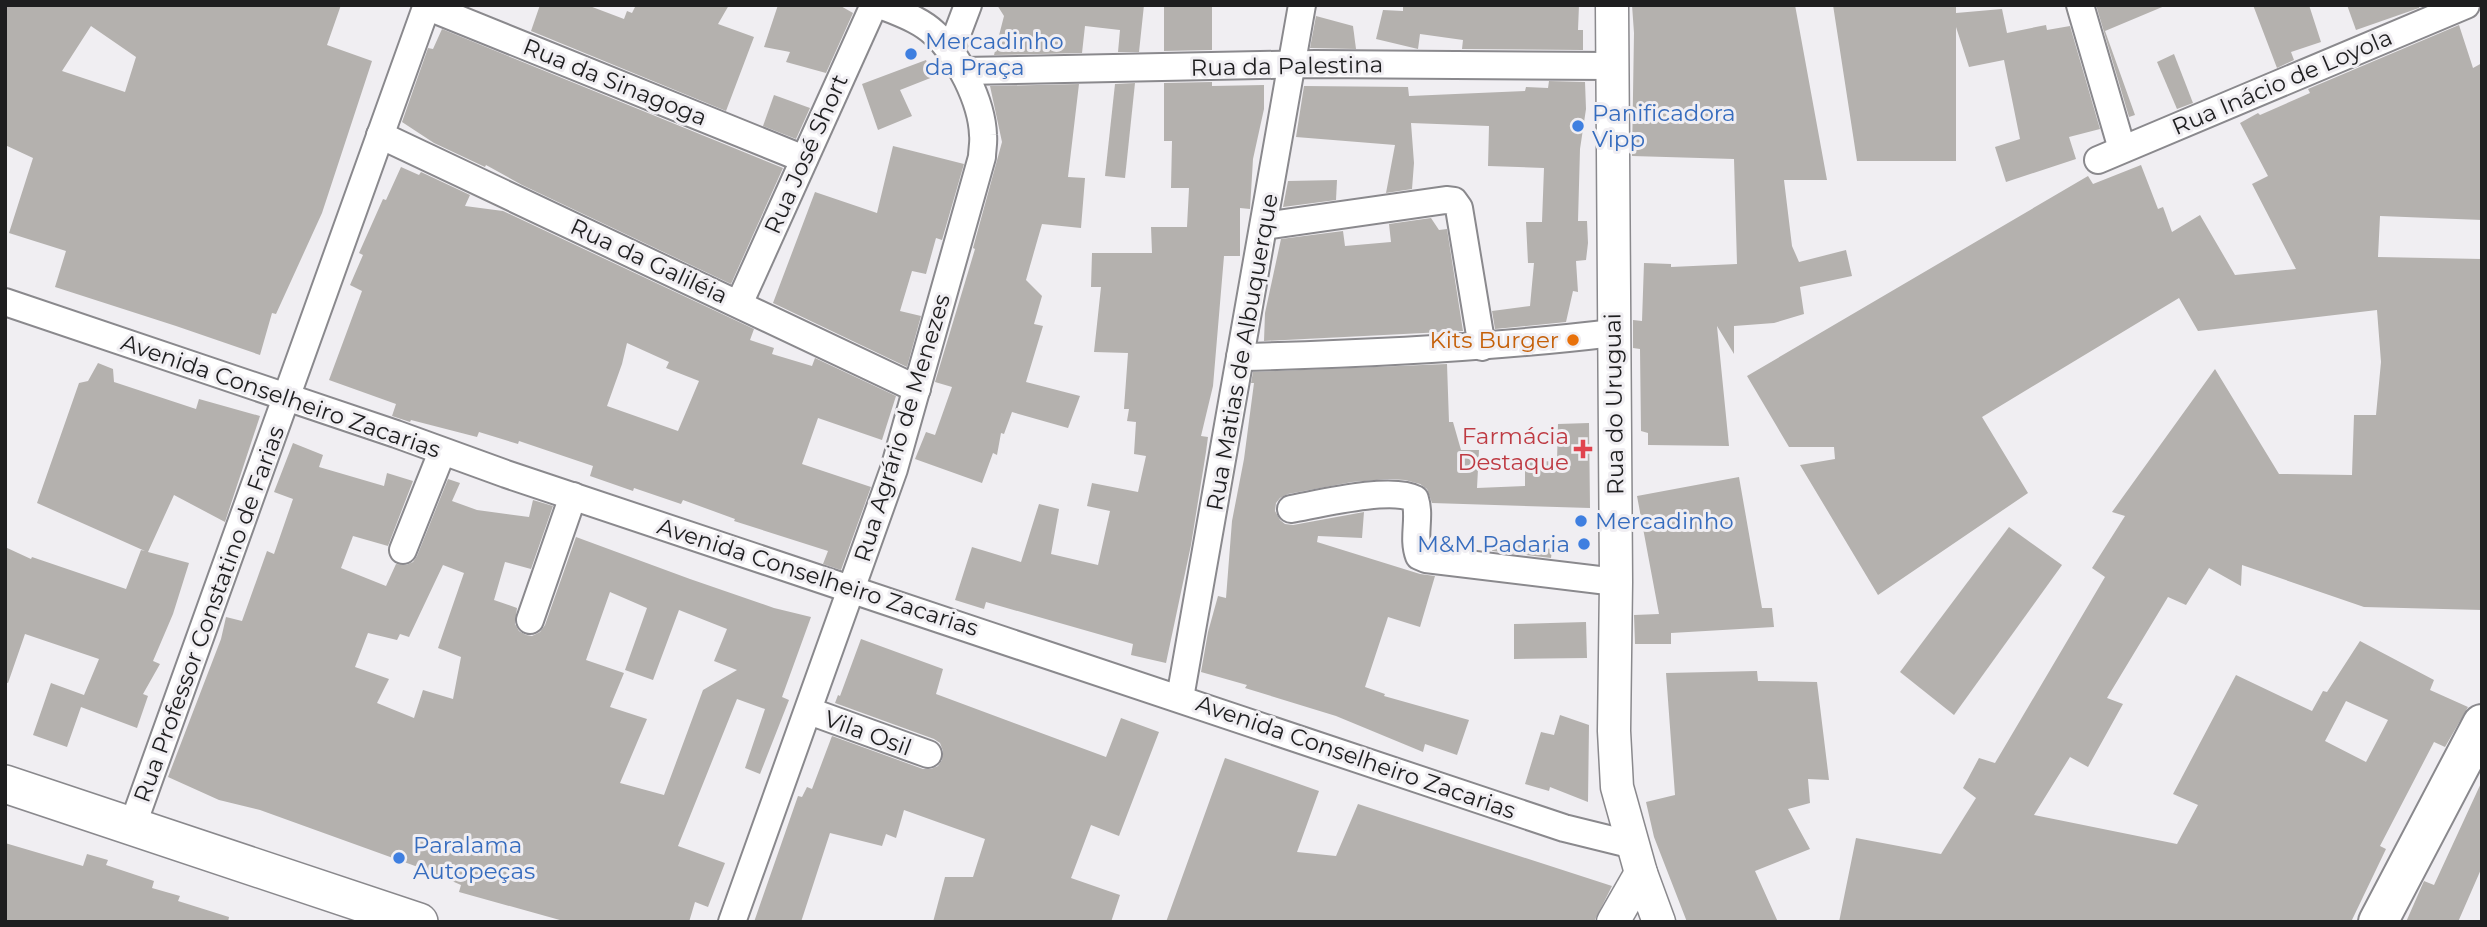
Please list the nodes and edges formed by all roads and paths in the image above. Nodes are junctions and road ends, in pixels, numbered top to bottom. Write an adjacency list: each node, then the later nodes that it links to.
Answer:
1 (874, 5): 14 (street, Rua José Short)
2 (881, 5): 9 (street, Rua Agrário de Menezes)
3 (968, 5): 9 (street)
4 (1301, 5): 10 (street, Rua Matias de Albuquerque)
5 (1612, 5): 11 (street, Rua do Uruguai)
6 (2080, 5): 13 (street)
7 (2466, 5): 13 (street, Rua Inácio de Loyola)
8 (427, 6): 12 (street, Rua Professor Constatino de Farias); 14 (street, Rua da Sinagoga)
9 (957, 61): 10 (street, Rua da Palestina); 22 (street, Rua Agrário de Menezes)
10 (1292, 65): 11 (street, Rua da Palestina); 16 (street, Rua Matias de Albuquerque)
11 (1612, 66): 19 (street, Rua do Uruguai)
12 (380, 135): 18 (street, Rua da Galiléia); 23 (street, Rua Professor Constatino de Farias)
13 (2122, 149): 15 (street, Rua Inácio de Loyola)
14 (804, 159): 18 (street, Rua José Short)
15 (2098, 160)
16 (1264, 226): 20 (street); 21 (street, Rua Matias de Albuquerque)
17 (5, 302): 23 (street, Avenida Conselheiro Zacarias)
18 (738, 304): 22 (street, Rua da Galiléia)
19 (1613, 333): 20 (street); 28 (street, Rua do Uruguai)
20 (1482, 347): 21 (street)
21 (1240, 356): 31 (street, Rua Matias de Albuquerque)
22 (917, 389): 29 (street, Rua Agrário de Menezes)
23 (287, 397): 24 (street, Avenida Conselheiro Zacarias); 36 (street, Rua Professor Constatino de Farias)
24 (442, 452): 25 (street, Avenida Conselheiro Zacarias); 27 (street)
25 (573, 496): 29 (street, Avenida Conselheiro Zacarias); 30 (street)
26 (1291, 509): 28 (street)
27 (403, 550)
28 (1616, 582): 37 (street, Rua do Uruguai)
29 (853, 589): 31 (street, Avenida Conselheiro Zacarias); 32 (street, Rua Agrário de Menezes)
30 (530, 620)
31 (1180, 698): 37 (street, Avenida Conselheiro Zacarias)
32 (808, 711): 34 (street, Vila Osil); 39 (street, Rua Agrário de Menezes)
33 (2482, 724): 42 (main road)
34 (928, 754)
35 (5, 784): 36 (main road)
36 (132, 827): 38 (main road)
37 (1637, 859): 40 (street); 41 (street, Rua do Uruguai)
38 (419, 922)
39 (732, 922)
40 (1613, 922)
41 (1660, 922)
42 (2378, 922)

